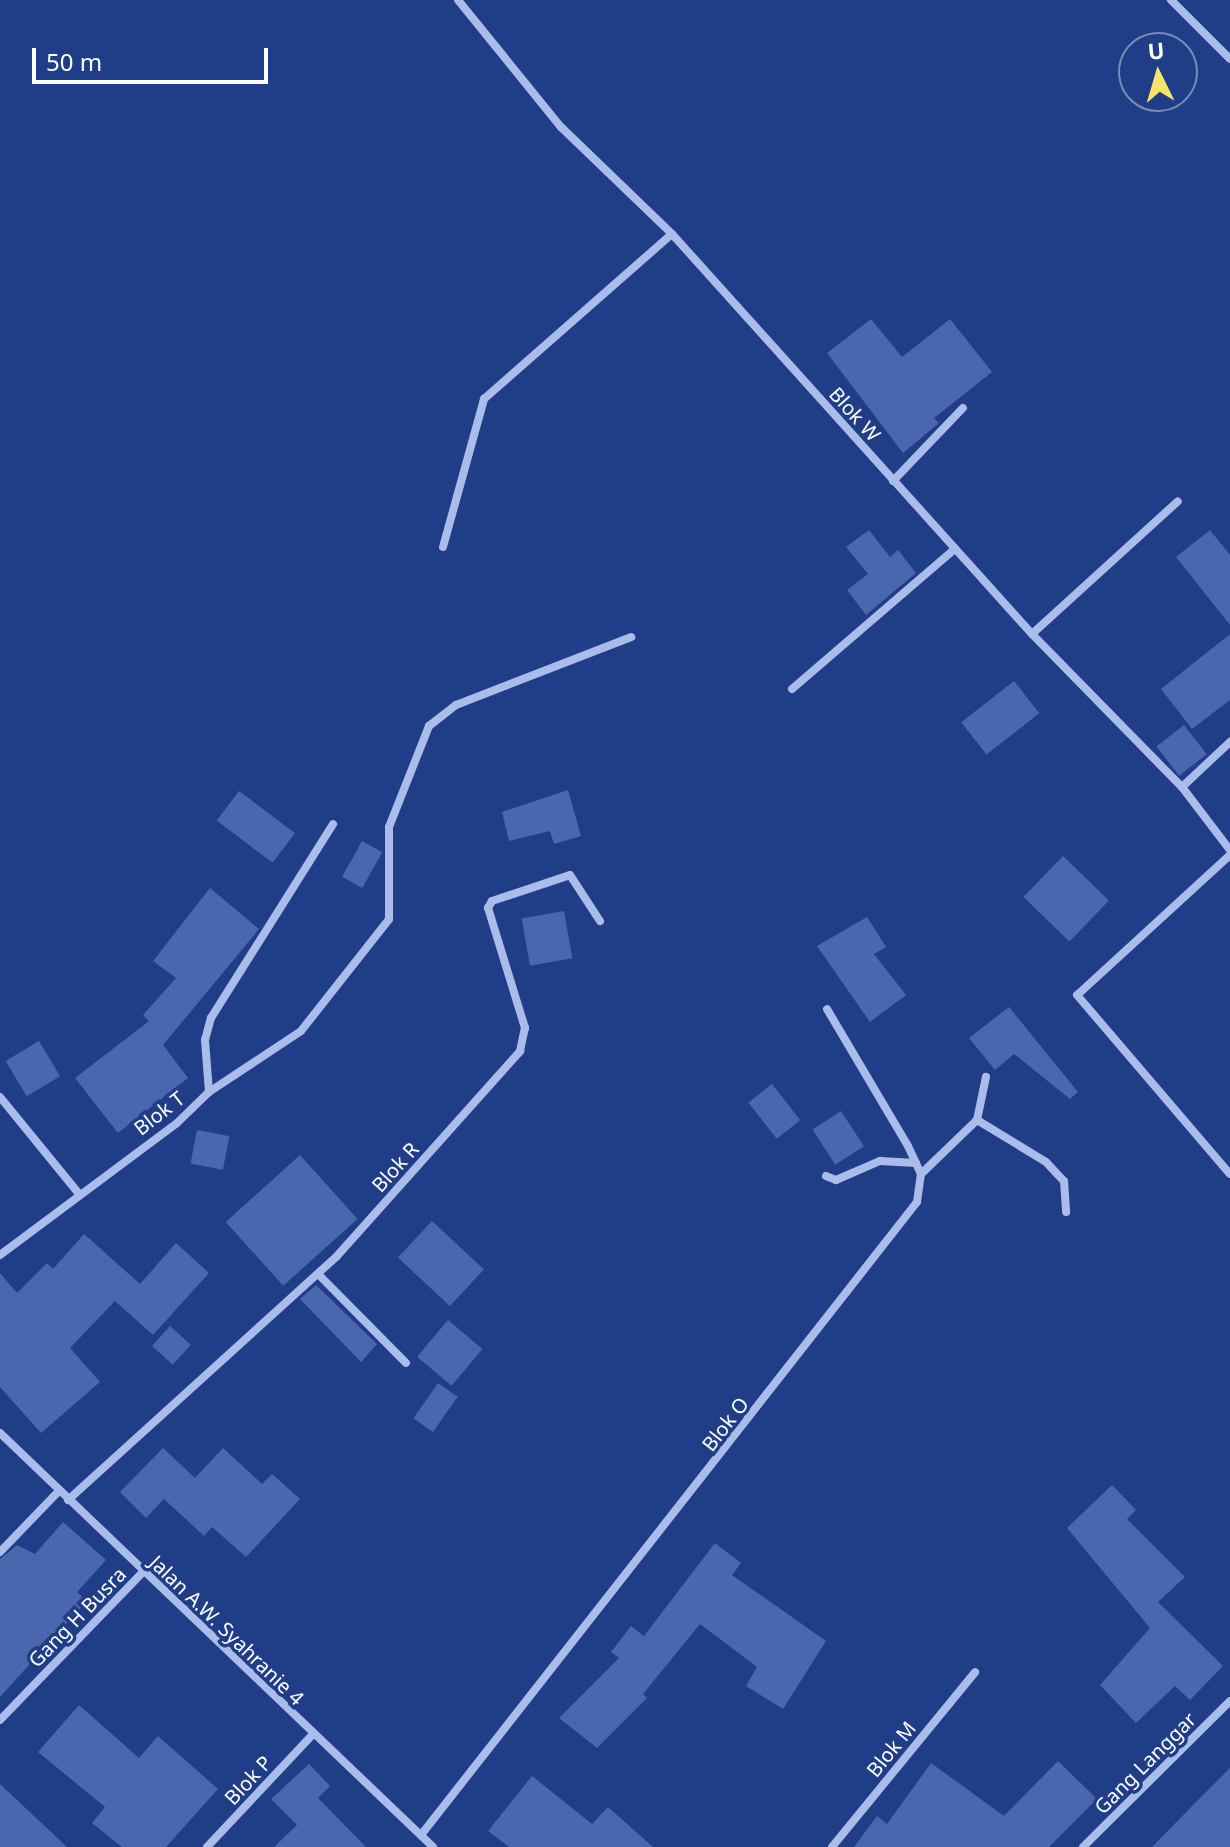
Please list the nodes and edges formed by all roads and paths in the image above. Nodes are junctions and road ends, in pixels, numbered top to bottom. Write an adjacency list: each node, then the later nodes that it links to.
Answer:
1 (1171, 0): 3 (street)
2 (461, 1): 4 (street, Blok W)
3 (1230, 59)
4 (672, 234): 6 (street, Blok W); 8 (street)
5 (963, 408): 6 (street)
6 (893, 481): 9 (street, Blok W)
7 (1178, 501): 10 (street)
8 (443, 547)
9 (955, 549): 10 (street, Blok W); 12 (street)
10 (1032, 634): 14 (street, Blok W)
11 (631, 637): 20 (street)
12 (792, 689)
13 (1230, 742): 14 (street)
14 (1182, 787): 16 (street, Blok W)
15 (333, 824): 20 (street, Blok T)
16 (1230, 852): 25 (street)
17 (600, 921): 30 (street, Blok R)
18 (827, 1009): 23 (street)
19 (986, 1077): 22 (street)
20 (209, 1092): 27 (street, Blok T)
21 (0, 1097): 27 (street)
22 (977, 1120): 24 (street); 28 (street)
23 (916, 1163): 24 (street); 26 (street)
24 (921, 1174): 41 (street, Blok O)
25 (1230, 1174)
26 (826, 1176)
27 (79, 1194): 29 (street, Blok T)
28 (1066, 1212)
29 (0, 1255)
30 (318, 1274): 31 (street); 34 (street, Blok R)
31 (406, 1363)
32 (0, 1433): 33 (street, Jalan A.W. Syahranie 4)
33 (58, 1492): 34 (street, Jalan A.W. Syahranie 4); 35 (street)
34 (68, 1500): 36 (street, Jalan A.W. Syahranie 4)
35 (0, 1552)
36 (144, 1571): 39 (street, Gang H Busra); 40 (street, Jalan A.W. Syahranie 4)
37 (975, 1672): 44 (street, Blok M)
38 (1230, 1701): 45 (street, Gang Langgar)
39 (0, 1720)
40 (312, 1735): 41 (street, Jalan A.W. Syahranie 4); 42 (street, Blok P)
41 (421, 1835): 43 (street, Jalan A.W. Syahranie 4)
42 (207, 1847)
43 (433, 1847)
44 (832, 1847)
45 (1083, 1847)

